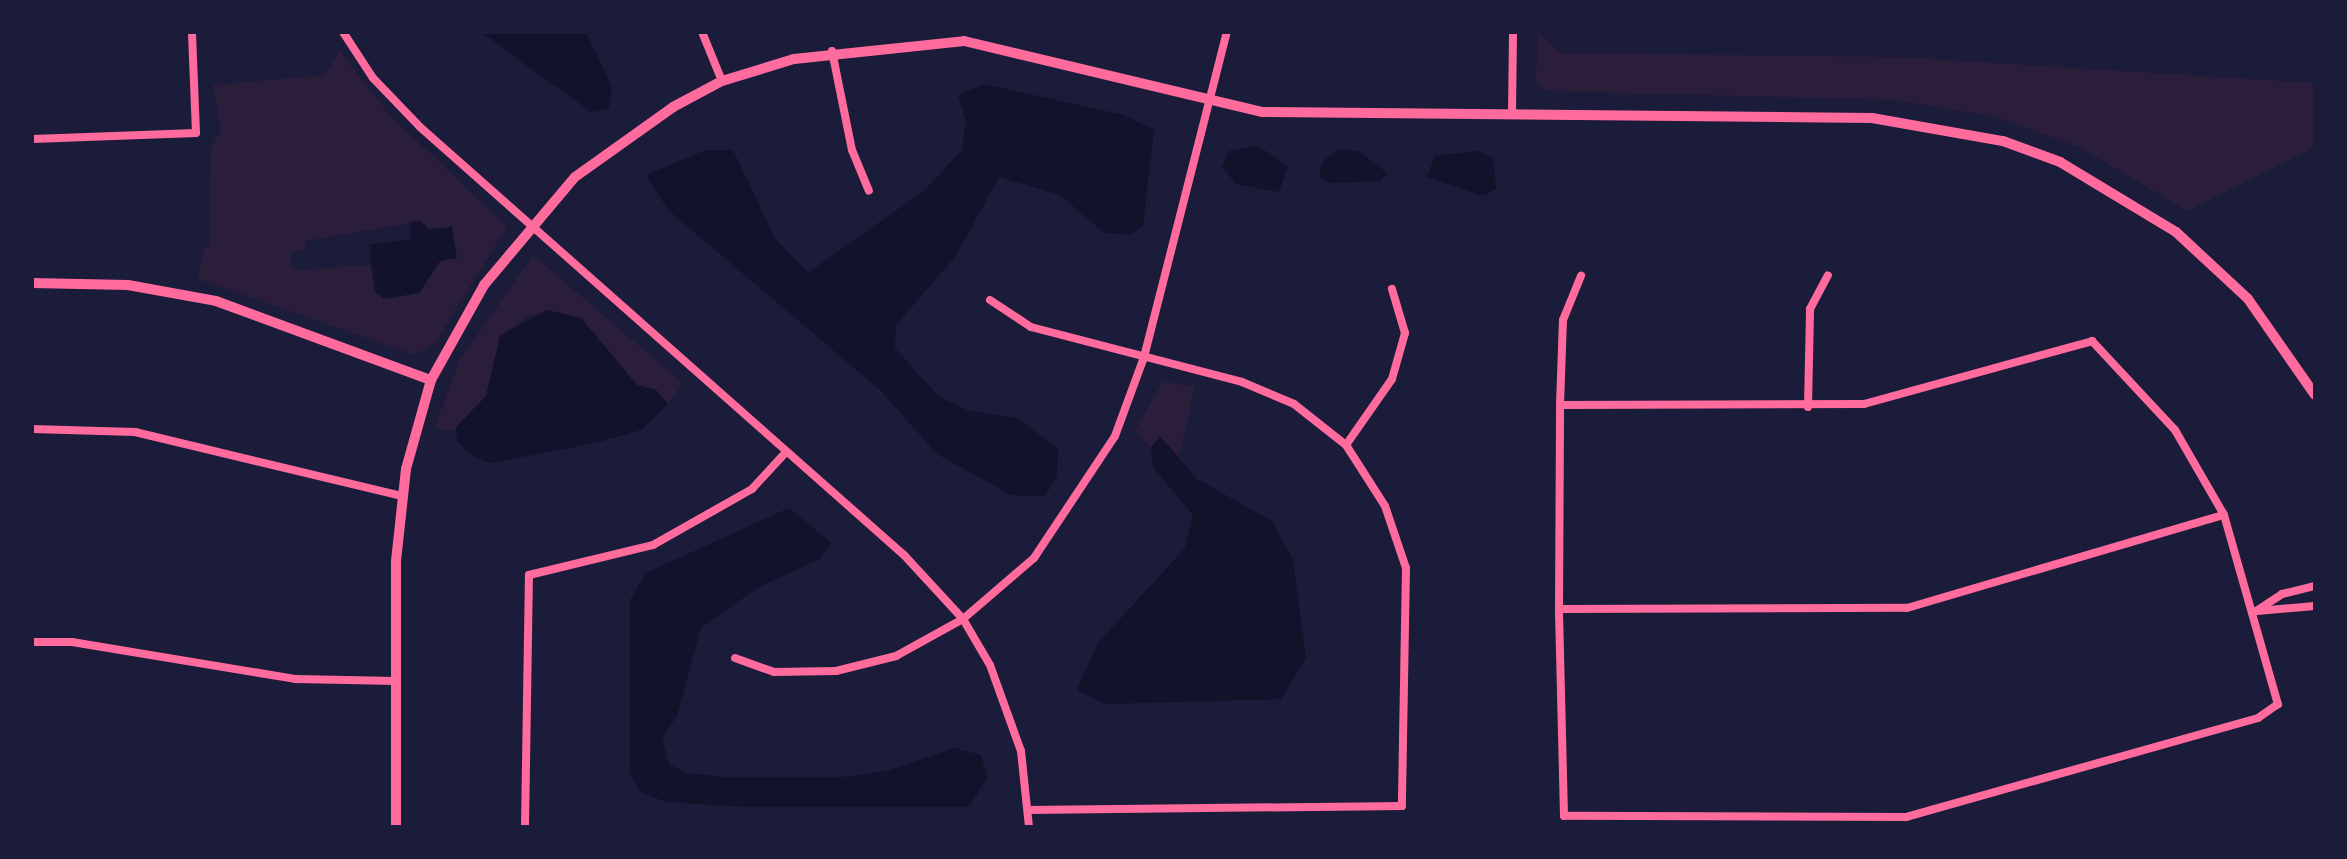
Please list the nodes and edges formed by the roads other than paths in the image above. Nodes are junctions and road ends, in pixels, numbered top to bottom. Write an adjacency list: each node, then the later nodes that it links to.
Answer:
1 (192, 32): 11 (street)
2 (343, 32): 13 (street)
3 (702, 32): 8 (street)
4 (1227, 32): 9 (street)
5 (1513, 32): 10 (street)
6 (964, 37): 7 (street); 9 (street)
7 (832, 50): 8 (street); 12 (street)
8 (722, 81): 13 (street)
9 (1210, 102): 10 (street); 19 (street)
10 (1512, 114): 21 (street)
11 (32, 139)
12 (869, 191)
13 (531, 222): 20 (street); 26 (street)
14 (1828, 275): 23 (street)
15 (1581, 276): 22 (street)
16 (32, 283): 20 (street)
17 (1392, 289): 25 (street)
18 (990, 300): 19 (street)
19 (1144, 357): 25 (street); 33 (street)
20 (431, 380): 27 (street)
21 (2315, 395)
22 (1560, 405): 23 (street); 31 (street)
23 (1808, 407): 28 (street)
24 (32, 429): 27 (street)
25 (1346, 445): 37 (street)
26 (786, 452): 33 (street); 40 (street)
27 (401, 496): 36 (street)
28 (2224, 515): 31 (street); 32 (street)
29 (2315, 586): 32 (street)
30 (2315, 606): 32 (street)
31 (1559, 609): 38 (street)
32 (2256, 611): 38 (street)
33 (963, 619): 35 (street); 37 (street)
34 (32, 642): 36 (street)
35 (735, 658)
36 (396, 681): 39 (street)
37 (1029, 810): 41 (street)
38 (1744, 822)
39 (396, 827)
40 (525, 827)
41 (1029, 827)

